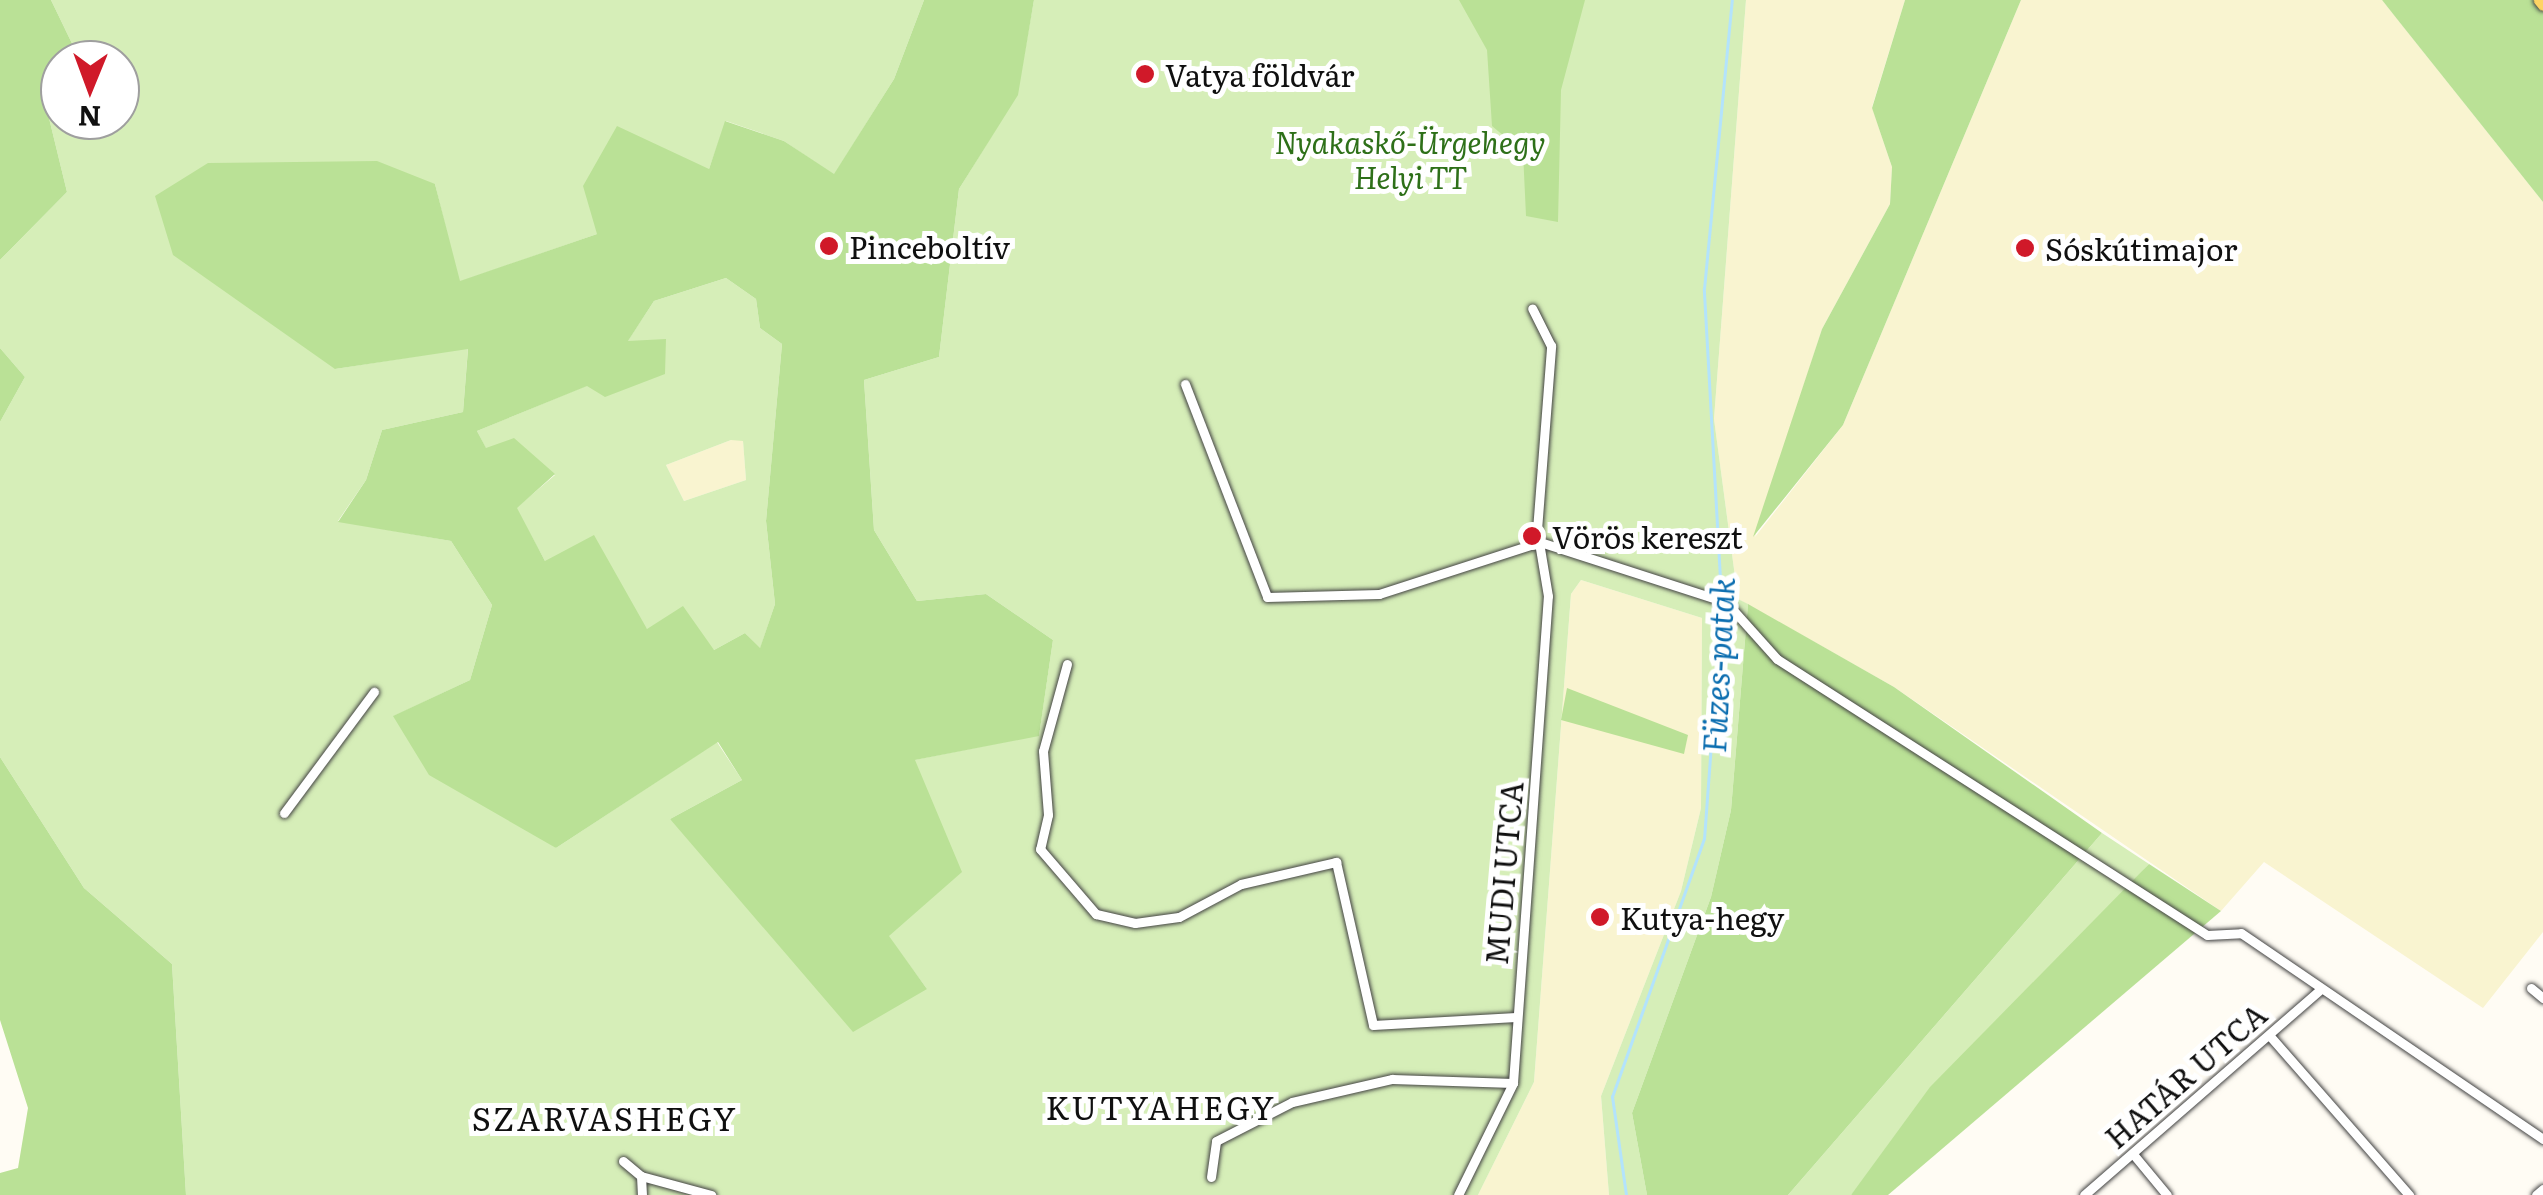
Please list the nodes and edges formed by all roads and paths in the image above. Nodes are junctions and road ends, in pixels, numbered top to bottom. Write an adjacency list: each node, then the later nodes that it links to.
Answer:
1 (1532, 308): 3 (street, MUDI UTCA)
2 (1185, 384): 3 (street)
3 (1540, 542): 8 (street); 10 (street, MUDI UTCA)
4 (1067, 664): 10 (street)
5 (374, 692): 6 (street)
6 (284, 814)
7 (2531, 988): 9 (street)
8 (2319, 991): 11 (street, HATÁR UTCA); 13 (street)
9 (2543, 998)
10 (1516, 1018): 12 (street, MUDI UTCA)
11 (2269, 1035): 14 (street, HATÁR UTCA); 24 (street)
12 (1514, 1083): 17 (street); 21 (street, MUDI UTCA)
13 (2543, 1138)
14 (2133, 1154): 22 (street, HATÁR UTCA); 23 (street)
15 (623, 1161): 16 (street)
16 (641, 1176): 19 (street); 20 (street)
17 (1211, 1177)
18 (2543, 1189): 25 (street)
19 (642, 1195)
20 (711, 1195)
21 (1458, 1195)
22 (2084, 1195)
23 (2167, 1195)
24 (2410, 1195)
25 (2536, 1195)

